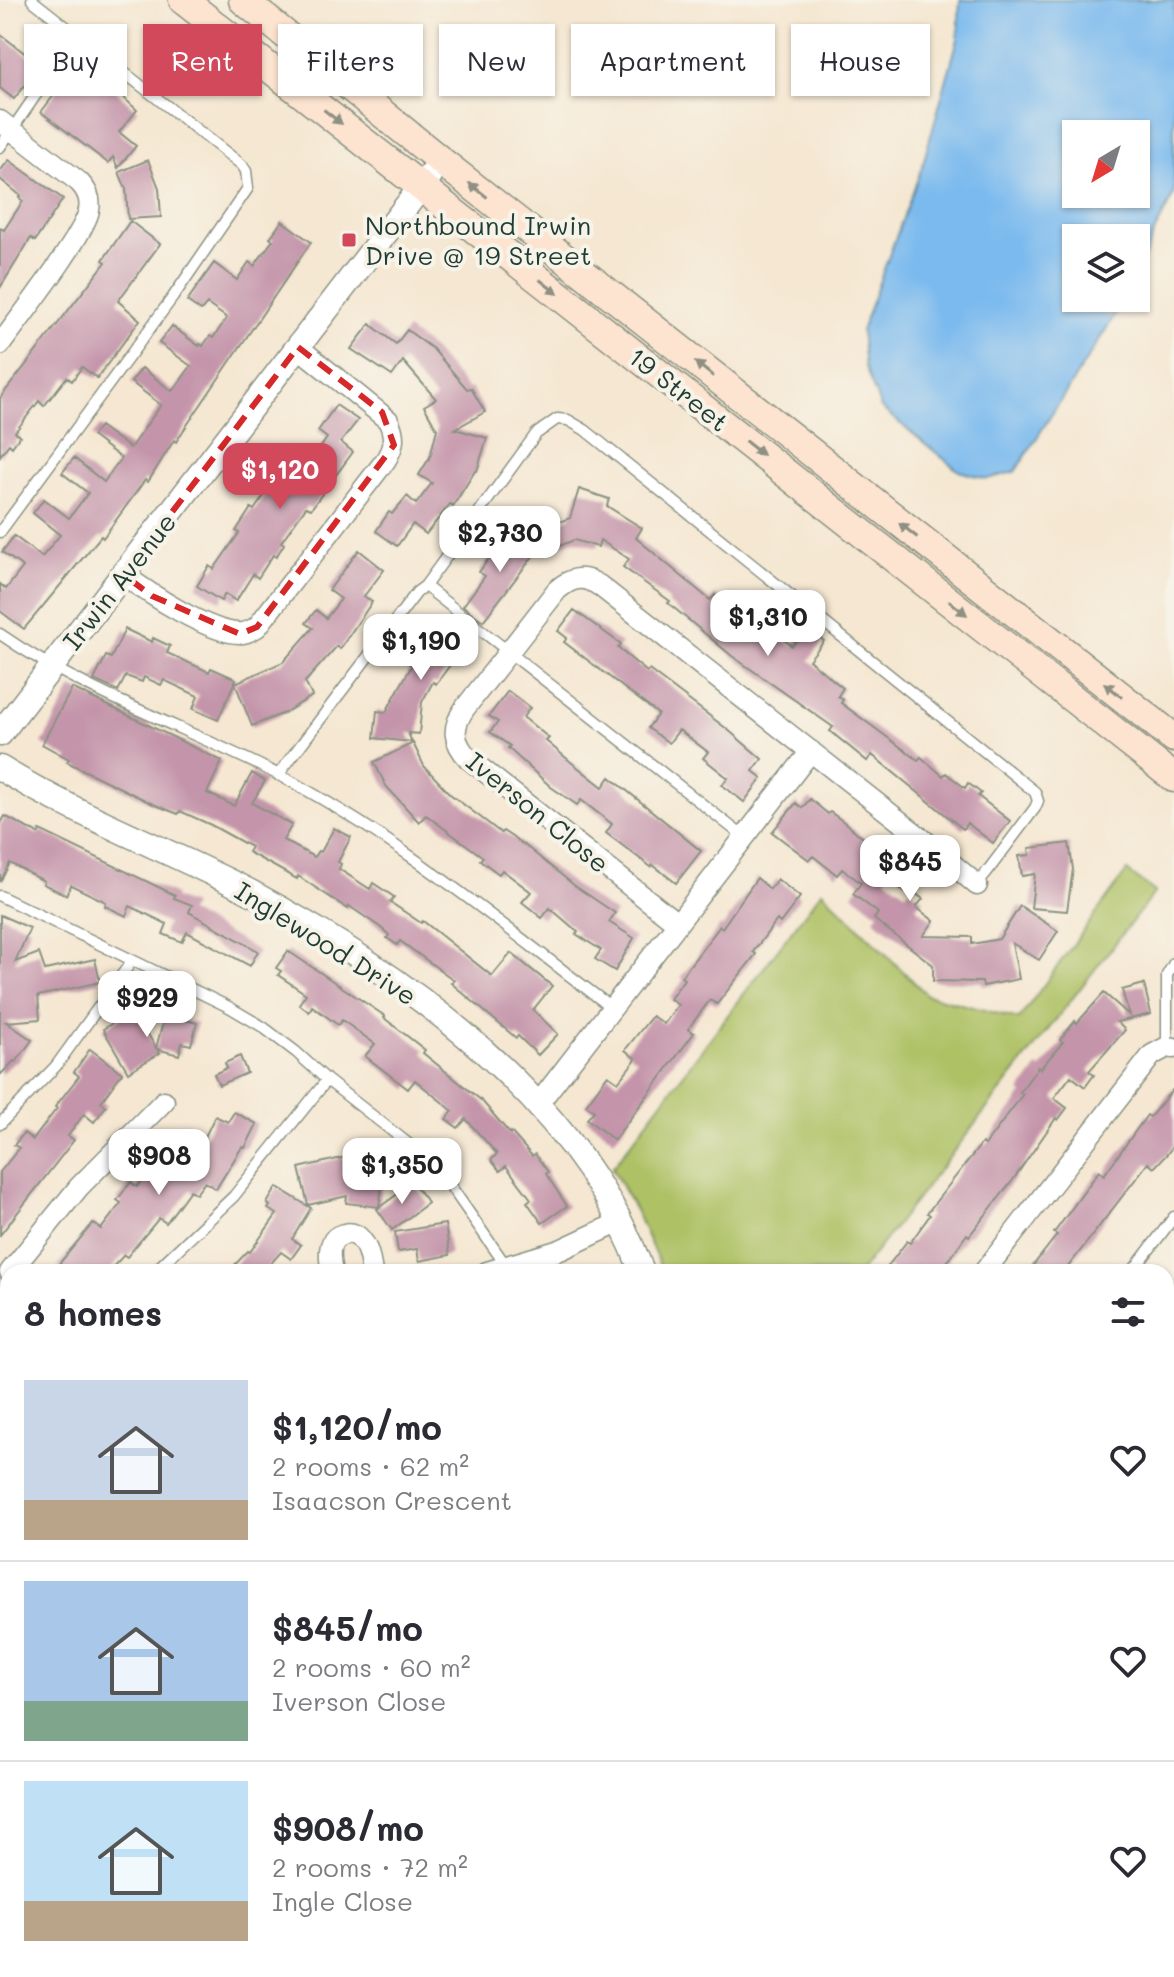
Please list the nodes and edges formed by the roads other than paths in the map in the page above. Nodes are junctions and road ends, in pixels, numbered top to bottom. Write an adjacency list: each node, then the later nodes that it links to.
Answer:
1 (32, 0): 4 (lane)
2 (183, 0): 9 (main road, 19 Street, one-way to 9)
3 (243, 0): 8 (main road, 19 Street)
4 (63, 24)
5 (127, 74): 12 (lane)
6 (32, 96): 7 (lane)
7 (4, 133): 10 (street)
8 (441, 161): 9 (street, Irwin Avenue); 19 (main road, 19 Street, one-way to 8)
9 (422, 187): 11 (street, Irwin Avenue); 23 (main road, 19 Street, one-way to 23)
10 (0, 345)
11 (298, 347): 13 (street, Irwin Avenue); 13 (street)
12 (0, 532)
13 (124, 575): 17 (street, Irwin Avenue)
14 (425, 586): 16 (lane); 22 (lane); 25 (lane)
15 (0, 634): 17 (lane)
16 (508, 651): 20 (street, Iverson Close); 24 (lane); 27 (street, Iverson Close)
17 (52, 667): 18 (street, Irwin Avenue); 22 (lane)
18 (0, 734)
19 (1174, 738)
20 (811, 751): 24 (street); 25 (street, Iverson Close)
21 (0, 768): 34 (street, Inglewood Drive)
22 (278, 775): 30 (lane)
23 (1174, 778)
24 (744, 837): 27 (street)
25 (977, 885)
26 (0, 896): 28 (lane)
27 (677, 923): 30 (street)
28 (132, 961): 32 (lane); 35 (lane)
29 (1174, 963): 31 (lane)
30 (611, 1007): 34 (street)
31 (1170, 1048): 45 (street)
32 (327, 1080): 39 (lane); 42 (lane)
33 (164, 1101): 38 (street)
34 (538, 1104): 37 (street, Inglewood Drive)
35 (0, 1124)
36 (1174, 1217): 46 (lane)
37 (620, 1222): 43 (street); 44 (street, Inglewood Drive)
38 (16, 1264)
39 (162, 1264)
40 (331, 1264): 41 (street)
41 (371, 1264)
42 (494, 1264)
43 (514, 1264)
44 (638, 1264)
45 (990, 1264)
46 (1138, 1264)

